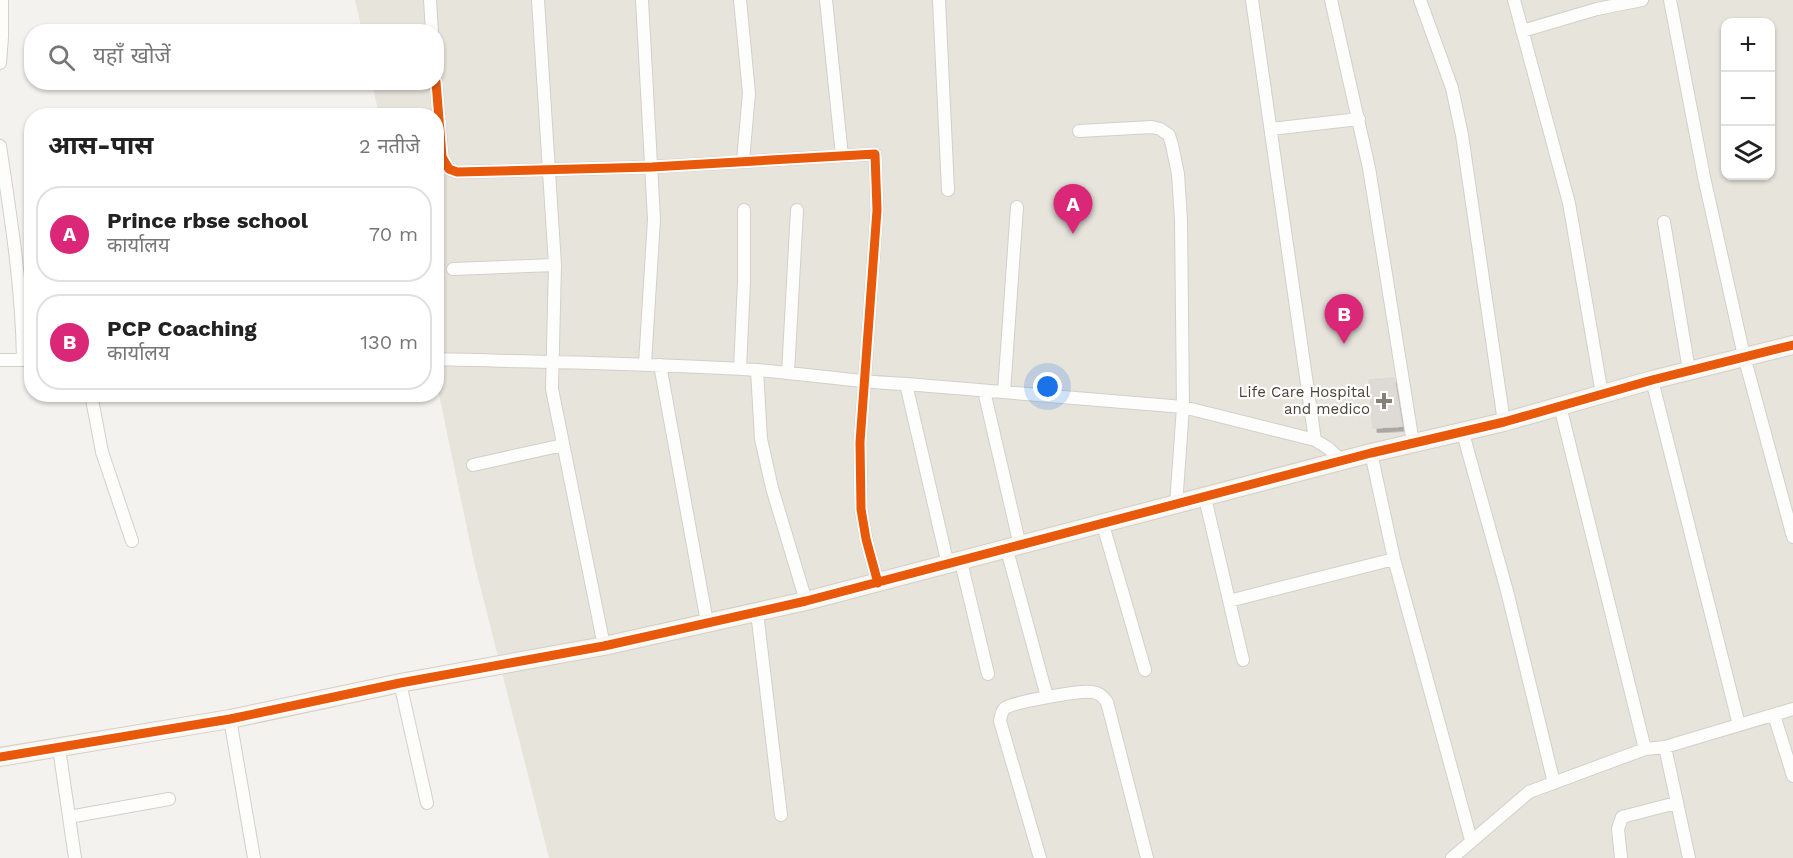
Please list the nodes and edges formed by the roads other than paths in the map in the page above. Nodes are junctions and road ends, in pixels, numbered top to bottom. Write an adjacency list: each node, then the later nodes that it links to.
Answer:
1 (2, 0): 17 (street)
2 (430, 0): 15 (street)
3 (538, 0): 28 (street)
4 (642, 0): 27 (street)
5 (740, 0): 26 (street)
6 (826, 0): 24 (street)
7 (939, 0): 29 (street)
8 (1252, 0): 21 (street)
9 (1331, 0): 20 (street)
10 (1420, 0): 58 (street)
11 (1514, 0): 16 (street)
12 (1642, 0): 14 (street)
13 (1670, 0): 38 (street)
14 (1596, 5): 16 (street)
15 (432, 24)
16 (1522, 30): 54 (street)
17 (0, 63)
18 (437, 90): 19 (street)
19 (438, 108)
20 (1359, 119): 21 (street); 61 (street)
21 (1271, 129): 60 (street)
22 (1079, 131): 57 (street)
23 (0, 146): 36 (street)
24 (842, 156): 26 (street); 50 (street)
25 (444, 160): 28 (street)
26 (743, 161): 27 (street)
27 (652, 166): 28 (street); 43 (street)
28 (549, 170): 34 (street)
29 (948, 190)
30 (1017, 207): 53 (street)
31 (744, 210): 45 (street)
32 (797, 210): 48 (street)
33 (1664, 222): 47 (street)
34 (555, 266): 35 (street); 42 (street)
35 (453, 269)
36 (24, 331)
37 (1793, 345): 38 (street)
38 (1744, 356): 47 (street); 69 (street)
39 (444, 358): 42 (street)
40 (0, 360): 41 (street)
41 (24, 360)
42 (552, 363): 43 (street); 62 (street)
43 (645, 364): 44 (street)
44 (660, 364): 45 (street); 78 (street)
45 (740, 369): 46 (street)
46 (757, 370): 48 (street); 75 (street)
47 (1689, 370): 49 (street)
48 (788, 374): 50 (street)
49 (1652, 380): 54 (street); 88 (street)
50 (865, 383): 51 (street); 74 (street)
51 (906, 384): 52 (street); 73 (street)
52 (984, 391): 53 (street); 71 (street)
53 (1004, 392): 57 (street)
54 (1602, 394): 56 (street)
55 (93, 402): 70 (street)
56 (1560, 406): 58 (street); 91 (street)
57 (1183, 408): 60 (street); 67 (street)
58 (1504, 422): 59 (street)
59 (1462, 430): 61 (street); 94 (street)
60 (1316, 440): 64 (street)
61 (1413, 442): 63 (street)
62 (563, 445): 65 (street); 79 (street)
63 (1371, 453): 64 (street); 72 (street)
64 (1342, 461): 66 (street)
65 (472, 465)
66 (1204, 498): 67 (street); 76 (street)
67 (1176, 505): 68 (street)
68 (1103, 525): 71 (street); 81 (street)
69 (1793, 537)
70 (132, 541)
71 (1014, 548): 73 (street); 84 (street)
72 (1394, 559): 76 (street); 100 (street)
73 (955, 563): 74 (street); 82 (street)
74 (878, 583): 75 (street)
75 (807, 601): 77 (street)
76 (1229, 601): 80 (street)
77 (757, 612): 78 (street); 98 (street)
78 (707, 622): 79 (street)
79 (604, 646): 83 (street)
80 (1242, 660)
81 (1145, 670)
82 (988, 674)
83 (400, 683): 87 (street); 96 (street)
84 (1047, 697): 104 (street); 105 (street)
85 (1793, 709): 86 (street)
86 (1774, 715): 88 (street); 93 (street)
87 (230, 719): 90 (street); 103 (street)
88 (1739, 725): 89 (street)
89 (1665, 747): 91 (street); 97 (street)
90 (59, 748): 92 (street); 99 (street)
91 (1645, 749): 94 (street)
92 (0, 757)
93 (1793, 776)
94 (1554, 783): 100 (street)
95 (169, 799): 99 (street)
96 (427, 803)
97 (1676, 803): 106 (street); 107 (street)
98 (781, 814)
99 (69, 817): 102 (street)
100 (1471, 840): 101 (street)
101 (1458, 856)
102 (75, 858)
103 (254, 858)
104 (1040, 858)
105 (1148, 858)
106 (1621, 858)
107 (1689, 858)

